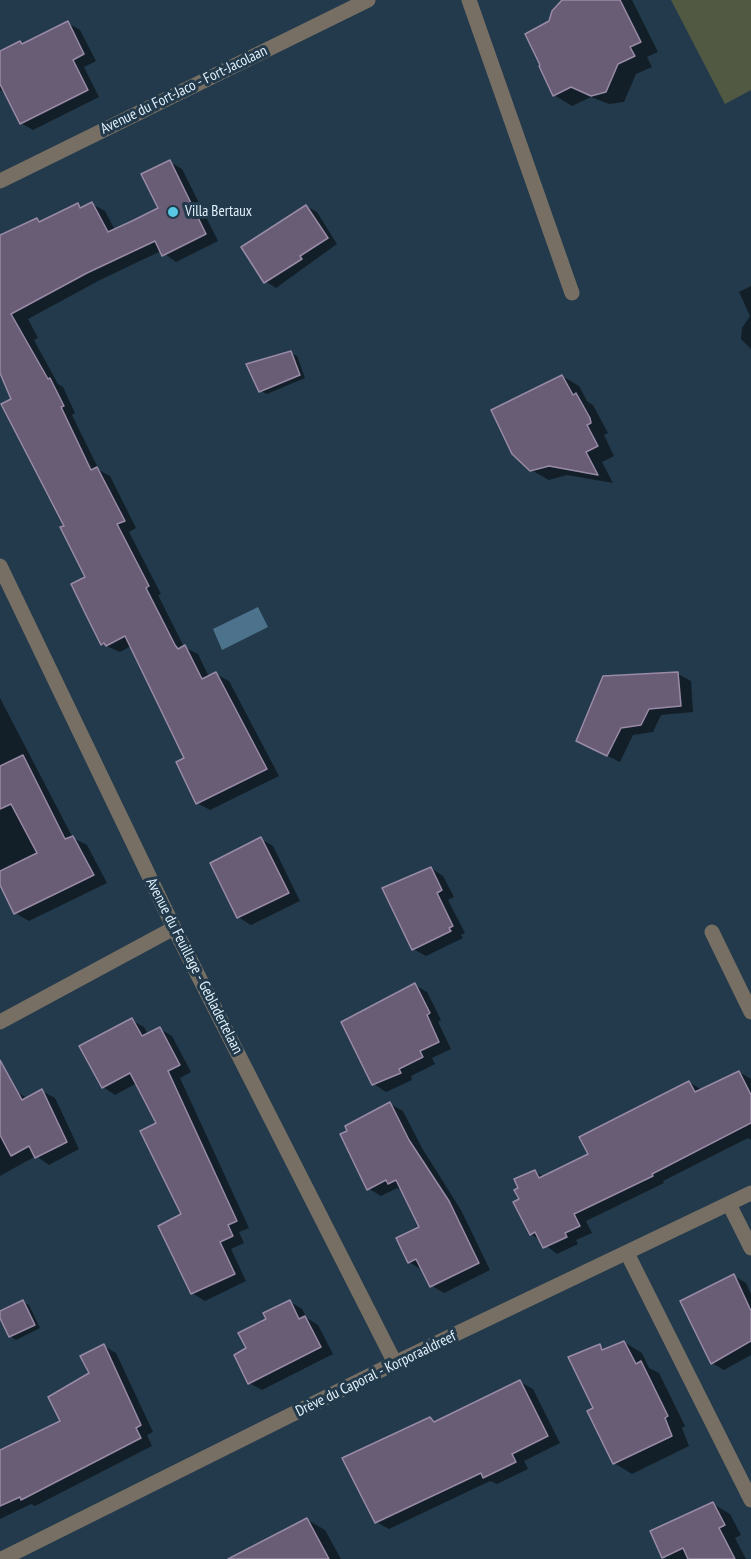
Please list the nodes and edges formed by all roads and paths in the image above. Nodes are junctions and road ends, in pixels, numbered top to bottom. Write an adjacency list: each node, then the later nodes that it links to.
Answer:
1 (368, 0): 3 (street, Avenue du Fort-Jaco - Fort-Jacolaan)
2 (469, 0): 4 (street)
3 (0, 181)
4 (572, 293)
5 (0, 566): 6 (street, Avenue du Feuillage - Gebladertelaan)
6 (174, 928): 9 (street); 14 (street, Avenue du Feuillage - Gebladertelaan)
7 (712, 932): 8 (street)
8 (751, 1012)
9 (0, 1022)
10 (751, 1193): 11 (street, Drève du Caporal - Korporaaldreef)
11 (729, 1204): 12 (street); 13 (street, Drève du Caporal - Korporaaldreef)
12 (751, 1248)
13 (627, 1253): 14 (street, Drève du Caporal - Korporaaldreef); 15 (street)
14 (395, 1363): 16 (street, Drève du Caporal - Korporaaldreef)
15 (751, 1500)
16 (2, 1559)

